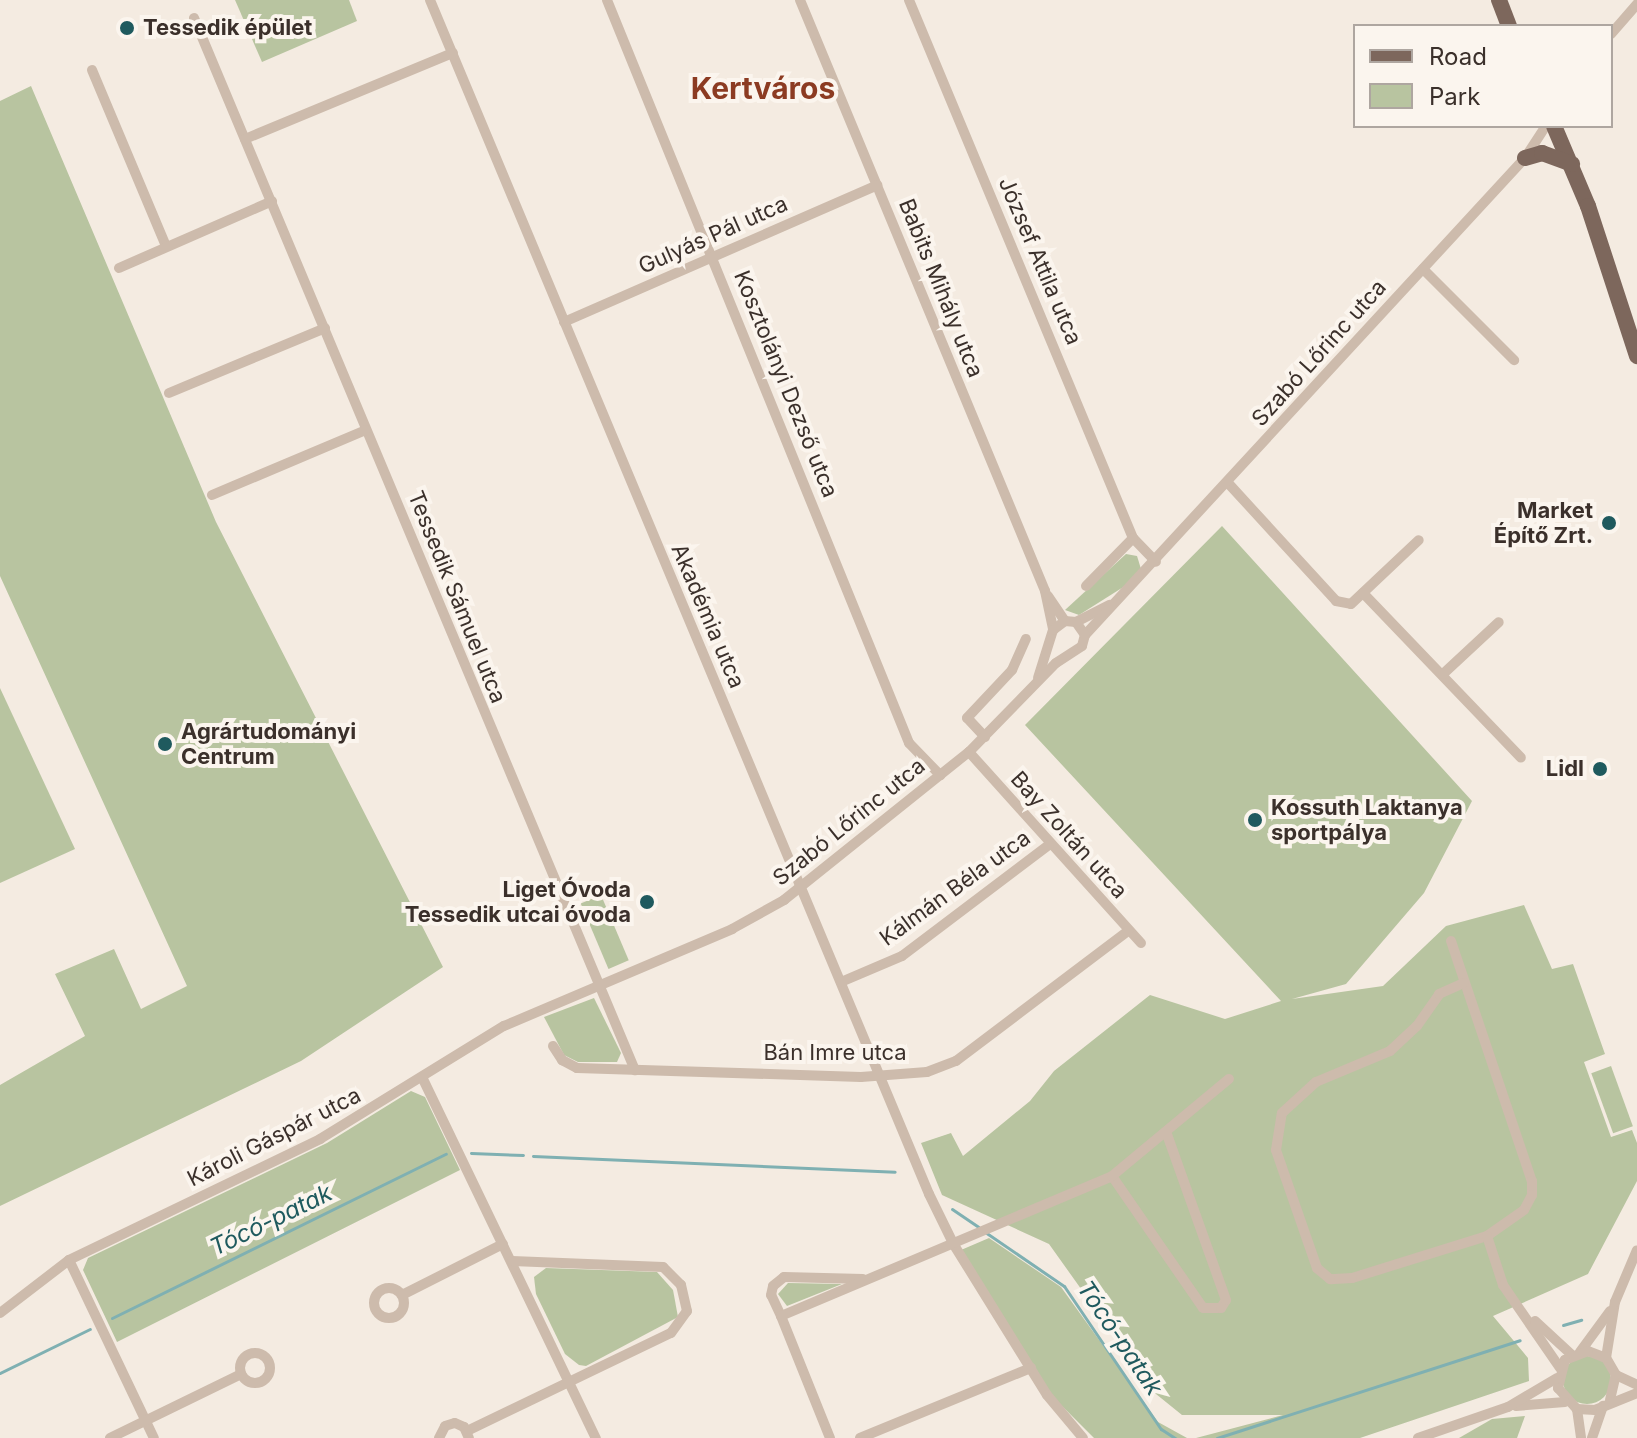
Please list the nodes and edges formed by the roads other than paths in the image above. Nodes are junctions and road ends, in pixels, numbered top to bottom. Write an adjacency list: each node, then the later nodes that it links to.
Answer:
1 (430, 0): 10 (street, Akadémia utca)
2 (607, 0): 20 (street, Kosztolányi Dezső utca)
3 (800, 0): 17 (street, Babits Mihály utca)
4 (909, 0): 31 (street, József Attila utca)
5 (1499, 0): 8 (main road)
6 (1637, 4): 9 (street)
7 (194, 18): 14 (street, Tessedik Sámuel utca)
8 (1508, 24)
9 (1613, 32)
10 (453, 53): 14 (street); 23 (street, Akadémia utca)
11 (92, 70): 19 (street)
12 (1545, 128): 15 (street, Szabó Lőrinc utca)
13 (1555, 128): 16 (main road)
14 (245, 139): 18 (street, Tessedik Sámuel utca)
15 (1525, 158): 16 (main road); 22 (street, Szabó Lőrinc utca)
16 (1572, 164): 25 (main road)
17 (877, 185): 20 (street, Gulyás Pál utca); 35 (street, Babits Mihály utca)
18 (272, 201): 19 (street); 24 (street, Tessedik Sámuel utca)
19 (166, 246): 21 (street)
20 (713, 257): 23 (street, Gulyás Pál utca); 49 (street, Kosztolányi Dezső utca)
21 (119, 268)
22 (1423, 269): 26 (street); 29 (street, Szabó Lőrinc utca)
23 (564, 322): 51 (street, Akadémia utca)
24 (325, 328): 27 (street); 28 (street, Tessedik Sámuel utca)
25 (1637, 356)
26 (1514, 360)
27 (169, 393)
28 (366, 430): 30 (street); 57 (street, Tessedik Sámuel utca)
29 (1228, 483): 33 (street, Szabó Lőrinc utca); 36 (street)
30 (212, 495)
31 (1133, 538): 33 (street); 34 (street)
32 (1419, 540): 36 (street)
33 (1156, 562): 37 (street, Szabó Lőrinc utca)
34 (1086, 586)
35 (1045, 591): 38 (street, Babits Mihály utca); 41 (street, Babits Mihály utca)
36 (1363, 593): 44 (street)
37 (1116, 603): 38 (street, Szabó Lőrinc utca); 40 (street, Szabó Lőrinc utca)
38 (1070, 621): 40 (street, Babits Mihály utca); 41 (street, Szabó Lőrinc utca)
39 (1499, 622): 44 (street)
40 (1085, 635): 43 (street, Szabó Lőrinc utca)
41 (1052, 636): 43 (street); 45 (street, Szabó Lőrinc utca)
42 (1026, 639): 46 (street)
43 (1068, 654): 45 (street, Szabó Lőrinc utca)
44 (1443, 674): 48 (street)
45 (1035, 684): 46 (street, Szabó Lőrinc utca)
46 (985, 737): 47 (street, Szabó Lőrinc utca)
47 (969, 752): 49 (street, Szabó Lőrinc utca); 50 (street, Bay Zoltán utca)
48 (1521, 758)
49 (940, 775): 51 (street, Szabó Lőrinc utca)
50 (1049, 845): 52 (street, Bay Zoltán utca); 55 (street, Kálmán Béla utca)
51 (799, 890): 55 (street, Akadémia utca); 57 (street, Szabó Lőrinc utca)
52 (1128, 931): 54 (street, Bay Zoltán utca); 62 (street, Bán Imre utca)
53 (1451, 941): 56 (street)
54 (1141, 943)
55 (841, 982): 62 (street, Akadémia utca)
56 (1464, 983): 66 (street); 66 (street)
57 (599, 985): 58 (street, Szabó Lőrinc utca); 60 (street, Tessedik Sámuel utca)
58 (487, 1035): 61 (street, Károli Gáspár utca)
59 (553, 1046): 60 (street, Bán Imre utca)
60 (635, 1070): 62 (street, Bán Imre utca)
61 (422, 1077): 67 (street); 70 (street, Károli Gáspár utca)
62 (878, 1077): 68 (street, Akadémia utca)
63 (1229, 1079): 64 (street)
64 (1167, 1134): 65 (street); 65 (street)
65 (1112, 1176): 68 (street)
66 (1487, 1236): 75 (street)
67 (503, 1244): 71 (street); 73 (street)
68 (954, 1245): 72 (street); 80 (street, Akadémia utca)
69 (1637, 1250): 74 (street)
70 (69, 1260): 76 (street, Károli Gáspár utca); 91 (street)
71 (512, 1261): 84 (street); 84 (street)
72 (869, 1279): 77 (street); 77 (street)
73 (402, 1295)
74 (1615, 1302): 78 (street); 79 (street)
75 (1521, 1308): 78 (street); 81 (street)
76 (0, 1313)
77 (781, 1316): 97 (street)
78 (1576, 1353): 79 (street); 81 (street)
79 (1606, 1358): 83 (street)
80 (1031, 1368): 98 (street); 99 (street, Akadémia utca)
81 (1558, 1373): 87 (street); 89 (street)
82 (241, 1374): 91 (street)
83 (1616, 1375): 85 (street); 88 (street)
84 (569, 1382): 92 (street); 96 (street)
85 (1637, 1385)
86 (1637, 1393): 88 (street)
87 (1565, 1402): 89 (street); 90 (street)
88 (1606, 1403): 90 (street); 102 (street)
89 (1508, 1407): 100 (street)
90 (1577, 1409): 101 (street)
91 (146, 1421): 93 (street); 94 (street)
92 (468, 1434): 95 (street)
93 (110, 1438)
94 (154, 1438)
95 (439, 1438)
96 (596, 1438)
97 (830, 1438)
98 (860, 1438)
99 (1083, 1438)
100 (1418, 1438)
101 (1581, 1438)
102 (1592, 1438)

